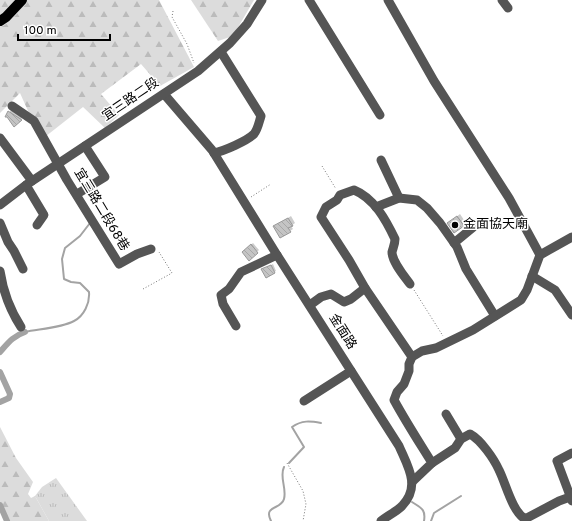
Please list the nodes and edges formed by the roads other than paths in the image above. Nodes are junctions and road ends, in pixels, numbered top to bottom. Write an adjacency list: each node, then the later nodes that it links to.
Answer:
1 (22, 0): 5 (main road)
2 (262, 0): 6 (street, 宜三路二段)
3 (309, 0): 9 (street)
4 (388, 0): 27 (street)
5 (0, 21)
6 (221, 52): 7 (street, 宜三路二段); 12 (street)
7 (164, 94): 11 (street, 宜三路二段); 12 (street, 金面路)
8 (12, 106): 14 (street, 宜三路二段68巷)
9 (380, 115)
10 (0, 138): 15 (street)
11 (85, 146): 14 (street, 宜三路二段); 16 (street)
12 (214, 153): 26 (street, 金面路)
13 (382, 160): 17 (street)
14 (59, 163): 15 (street, 宜三路二段); 16 (street, 宜三路二段68巷)
15 (29, 183): 18 (street, 宜三路二段); 22 (street)
16 (77, 194): 25 (street, 宜三路二段68巷)
17 (399, 198): 19 (street); 24 (street)
18 (0, 205)
19 (376, 207): 31 (street); 32 (street)
20 (0, 223): 28 (street)
21 (477, 224): 24 (street)
22 (37, 225)
23 (572, 237): 27 (street)
24 (454, 243): 35 (street)
25 (151, 249)
26 (277, 255): 33 (street, 金面路); 36 (street)
27 (540, 255): 30 (street)
28 (23, 270)
29 (0, 271): 37 (street)
30 (532, 276): 34 (street); 35 (street)
31 (410, 284)
32 (365, 288): 33 (street); 38 (street)
33 (310, 306): 39 (street, 金面路)
34 (572, 315)
35 (495, 316): 38 (street)
36 (236, 326)
37 (21, 327)
38 (412, 357): 44 (street)
39 (351, 371): 40 (street); 45 (street, 金面路)
40 (304, 401)
41 (446, 414): 42 (street)
42 (461, 439): 44 (street); 46 (street)
43 (572, 453): 46 (street)
44 (432, 463): 45 (street)
45 (412, 482): 47 (street)
46 (571, 499)
47 (381, 521)

